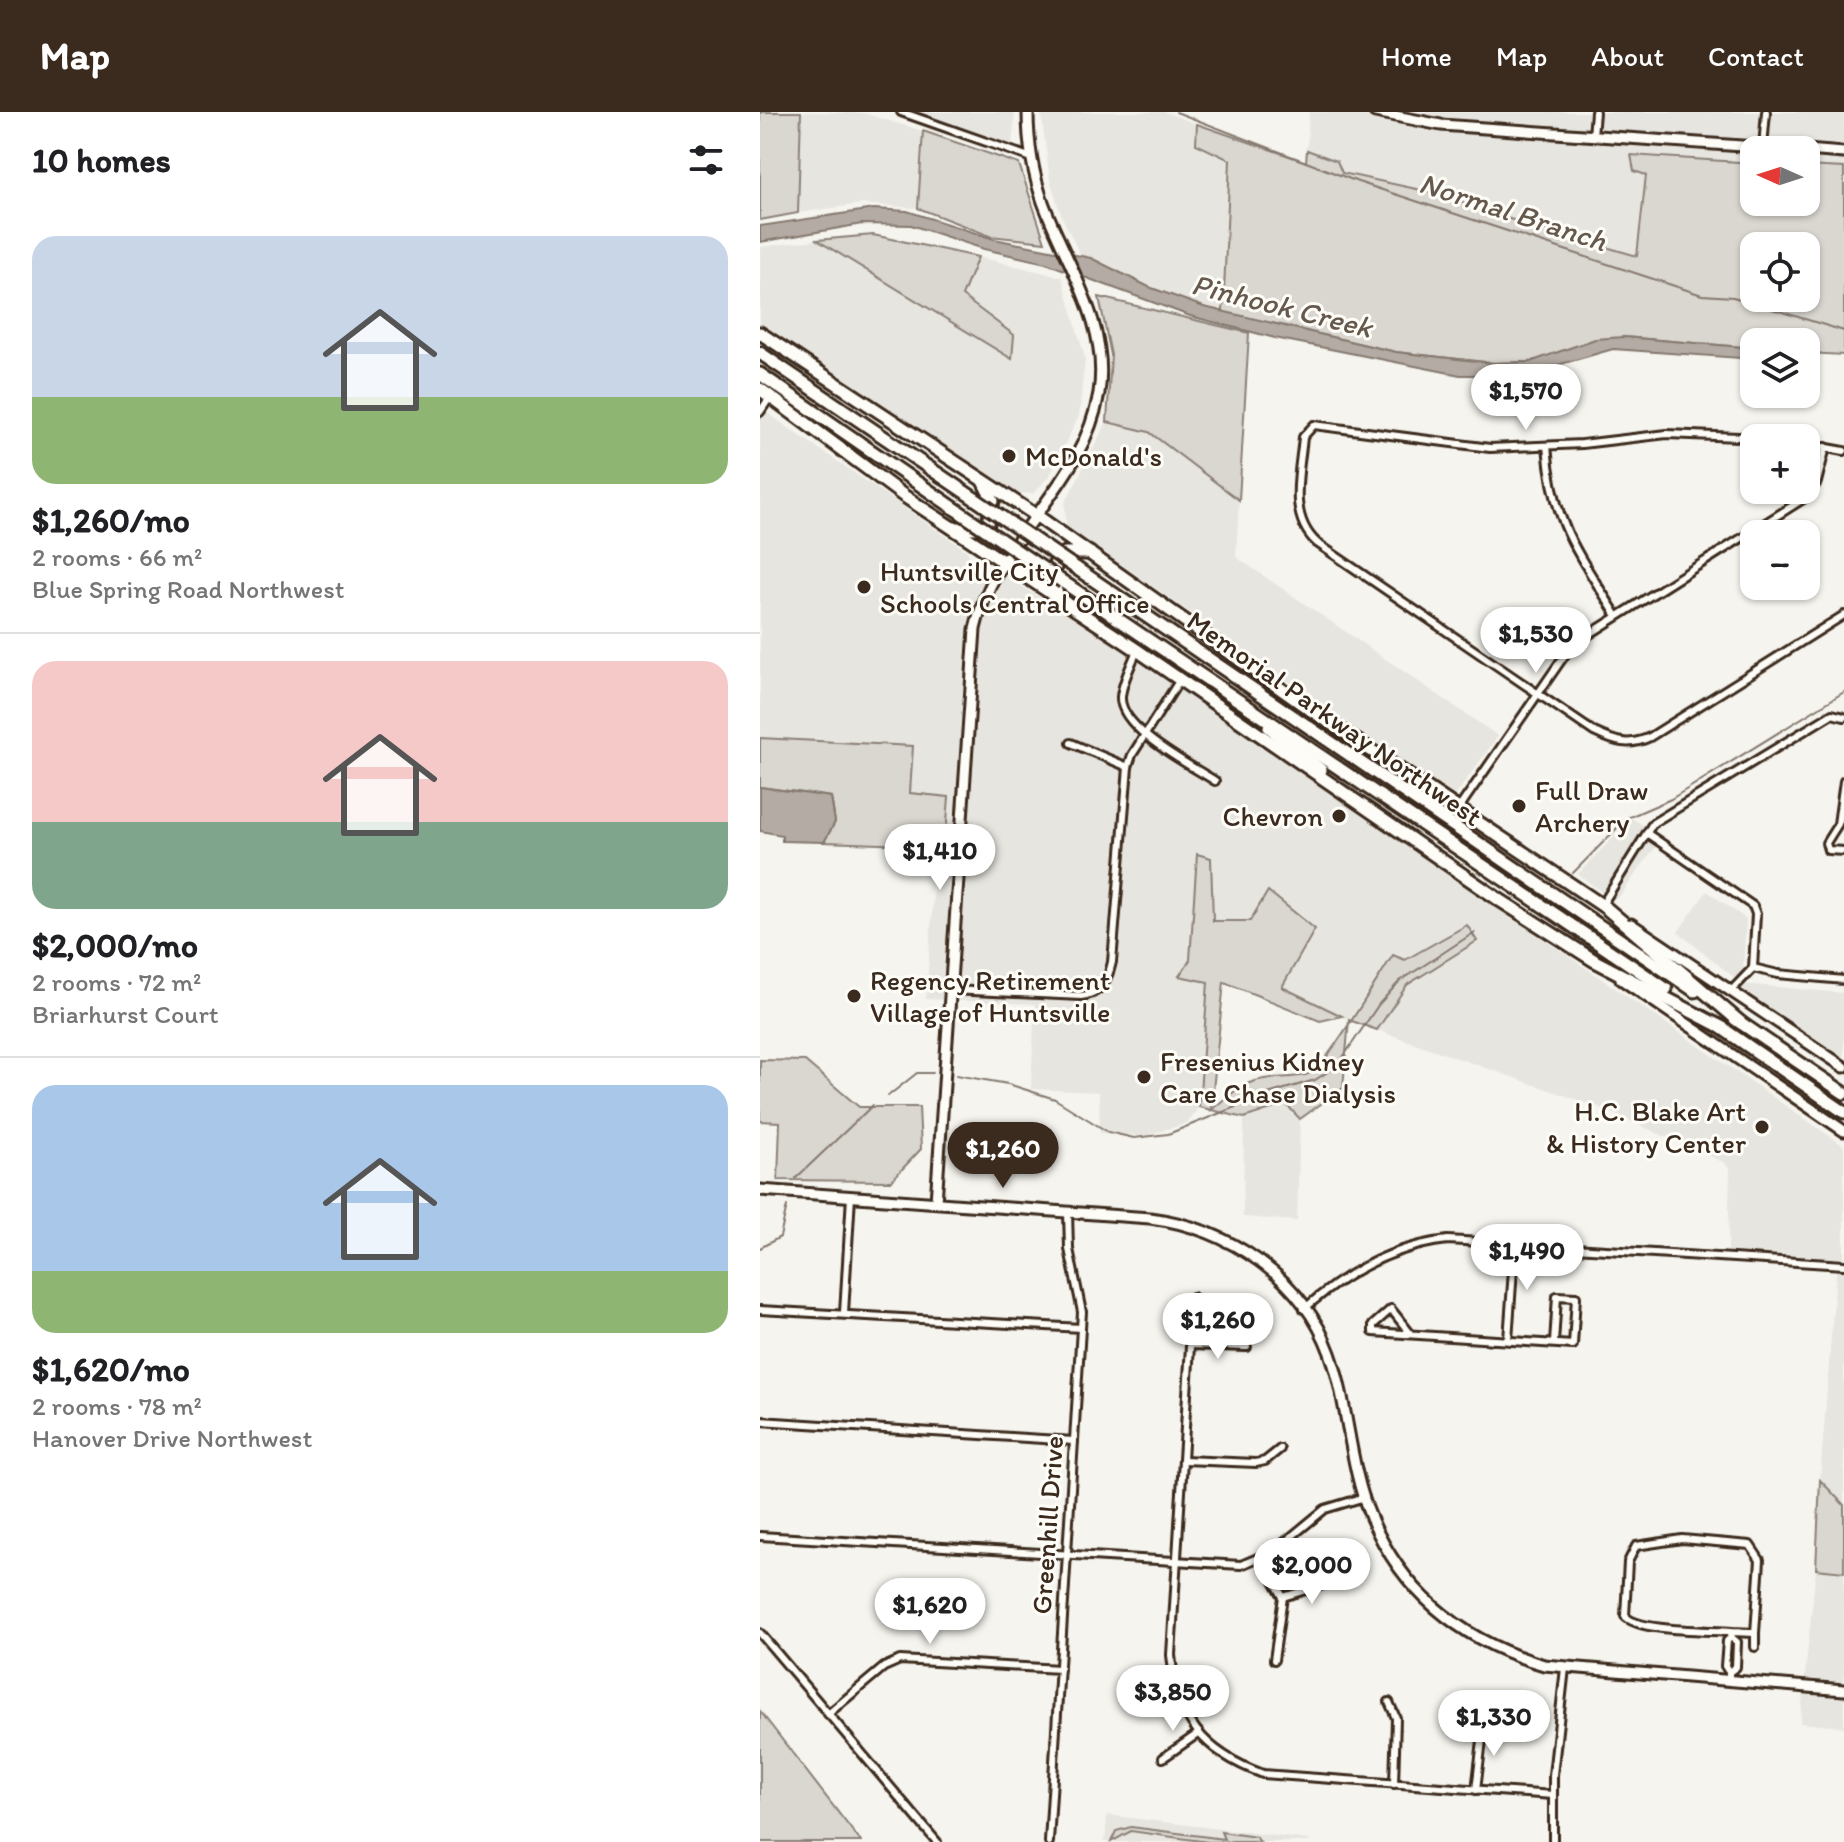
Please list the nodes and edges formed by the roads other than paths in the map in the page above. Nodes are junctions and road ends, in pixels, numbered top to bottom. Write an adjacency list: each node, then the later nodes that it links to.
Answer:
1 (901, 112): 11 (street)
2 (1028, 112): 11 (street)
3 (1375, 112): 6 (street)
4 (1595, 112): 6 (street)
5 (1766, 112): 7 (street)
6 (1593, 136): 8 (street)
7 (1764, 136)
8 (1740, 146)
9 (1820, 151): 10 (street)
10 (1844, 153)
11 (1032, 158): 23 (street)
12 (760, 333): 22 (highway)
13 (760, 353): 50 (highway, Memorial Parkway Northwest, bridge)
14 (760, 374): 33 (highway, Memorial Parkway Northwest, bridge)
15 (765, 393): 16 (street); 24 (highway)
16 (760, 412)
17 (1740, 437): 18 (street)
18 (1547, 446): 29 (street); 32 (street)
19 (1820, 446): 20 (street)
20 (1826, 447): 21 (street); 29 (street)
21 (1844, 451)
22 (982, 480): 23 (highway); 24 (highway)
23 (1037, 516): 25 (highway); 26 (street)
24 (952, 528): 26 (highway)
25 (1090, 553): 27 (highway); 41 (highway)
26 (1002, 563): 27 (highway); 48 (street)
27 (1059, 601): 30 (highway)
28 (1844, 615): 32 (street)
29 (1617, 616): 32 (street)
30 (1137, 650): 31 (highway); 35 (street)
31 (1179, 681): 35 (street); 40 (highway)
32 (1536, 693): 41 (street)
33 (1249, 707): 40 (highway); 51 (highway, Memorial Parkway Northwest)
34 (1844, 717): 42 (street)
35 (1144, 736): 37 (street); 38 (street)
36 (1071, 743): 37 (street)
37 (1128, 767): 48 (street)
38 (1215, 781)
39 (1844, 781): 43 (street)
40 (1337, 787): 45 (highway)
41 (1459, 808): 44 (highway)
42 (1648, 834): 44 (street); 46 (street)
43 (1844, 851)
44 (1604, 906): 49 (street); 50 (highway)
45 (1595, 961): 51 (highway); 55 (street)
46 (1753, 968): 47 (street); 49 (street)
47 (1844, 980)
48 (950, 990): 58 (street)
49 (1731, 991): 52 (street)
50 (1741, 1023): 53 (highway, Memorial Parkway Northwest)
51 (1725, 1029): 54 (highway, Memorial Parkway Northwest)
52 (1844, 1067)
53 (1844, 1093)
54 (1844, 1112)
55 (1844, 1131)
56 (760, 1190): 57 (street)
57 (851, 1196): 58 (street); 65 (street)
58 (936, 1202): 59 (street)
59 (1068, 1212): 63 (street); 66 (street, Greenhill Drive)
60 (1515, 1241): 61 (street); 63 (street); 68 (street)
61 (1844, 1265)
62 (1193, 1297): 70 (street)
63 (1304, 1309): 76 (street)
64 (760, 1310): 65 (street)
65 (844, 1313): 66 (street)
66 (1081, 1328): 73 (street, Greenhill Drive)
67 (1410, 1333): 67 (street); 68 (street)
68 (1508, 1340): 69 (street)
69 (1554, 1343): 69 (street)
70 (1191, 1345): 71 (street); 75 (street)
71 (1247, 1347)
72 (760, 1421): 73 (street)
73 (1074, 1441): 78 (street, Greenhill Drive)
74 (1280, 1449): 75 (street)
75 (1184, 1460): 80 (street)
76 (1365, 1497): 79 (street); 88 (street)
77 (760, 1536): 78 (street)
78 (1067, 1556): 80 (street); 89 (street, Greenhill Drive)
79 (1262, 1559): 80 (street); 82 (street)
80 (1177, 1563): 95 (street)
81 (1332, 1582): 82 (street)
82 (1283, 1597): 87 (street)
83 (760, 1633): 93 (street)
84 (1755, 1633): 85 (street); 85 (street); 86 (street)
85 (1732, 1635): 90 (street)
86 (1755, 1647)
87 (1274, 1660)
88 (1565, 1668): 90 (street); 99 (street)
89 (1060, 1669): 93 (street); 101 (street, Greenhill Drive)
90 (1729, 1676): 91 (street)
91 (1844, 1690)
92 (1389, 1702): 97 (street)
93 (828, 1714): 100 (street)
94 (1491, 1719): 98 (street)
95 (1199, 1733): 96 (street); 97 (street)
96 (1163, 1758)
97 (1394, 1784): 98 (street)
98 (1476, 1790): 99 (street)
99 (1553, 1795): 102 (street)
100 (937, 1842)
101 (1049, 1842)
102 (1553, 1842)

